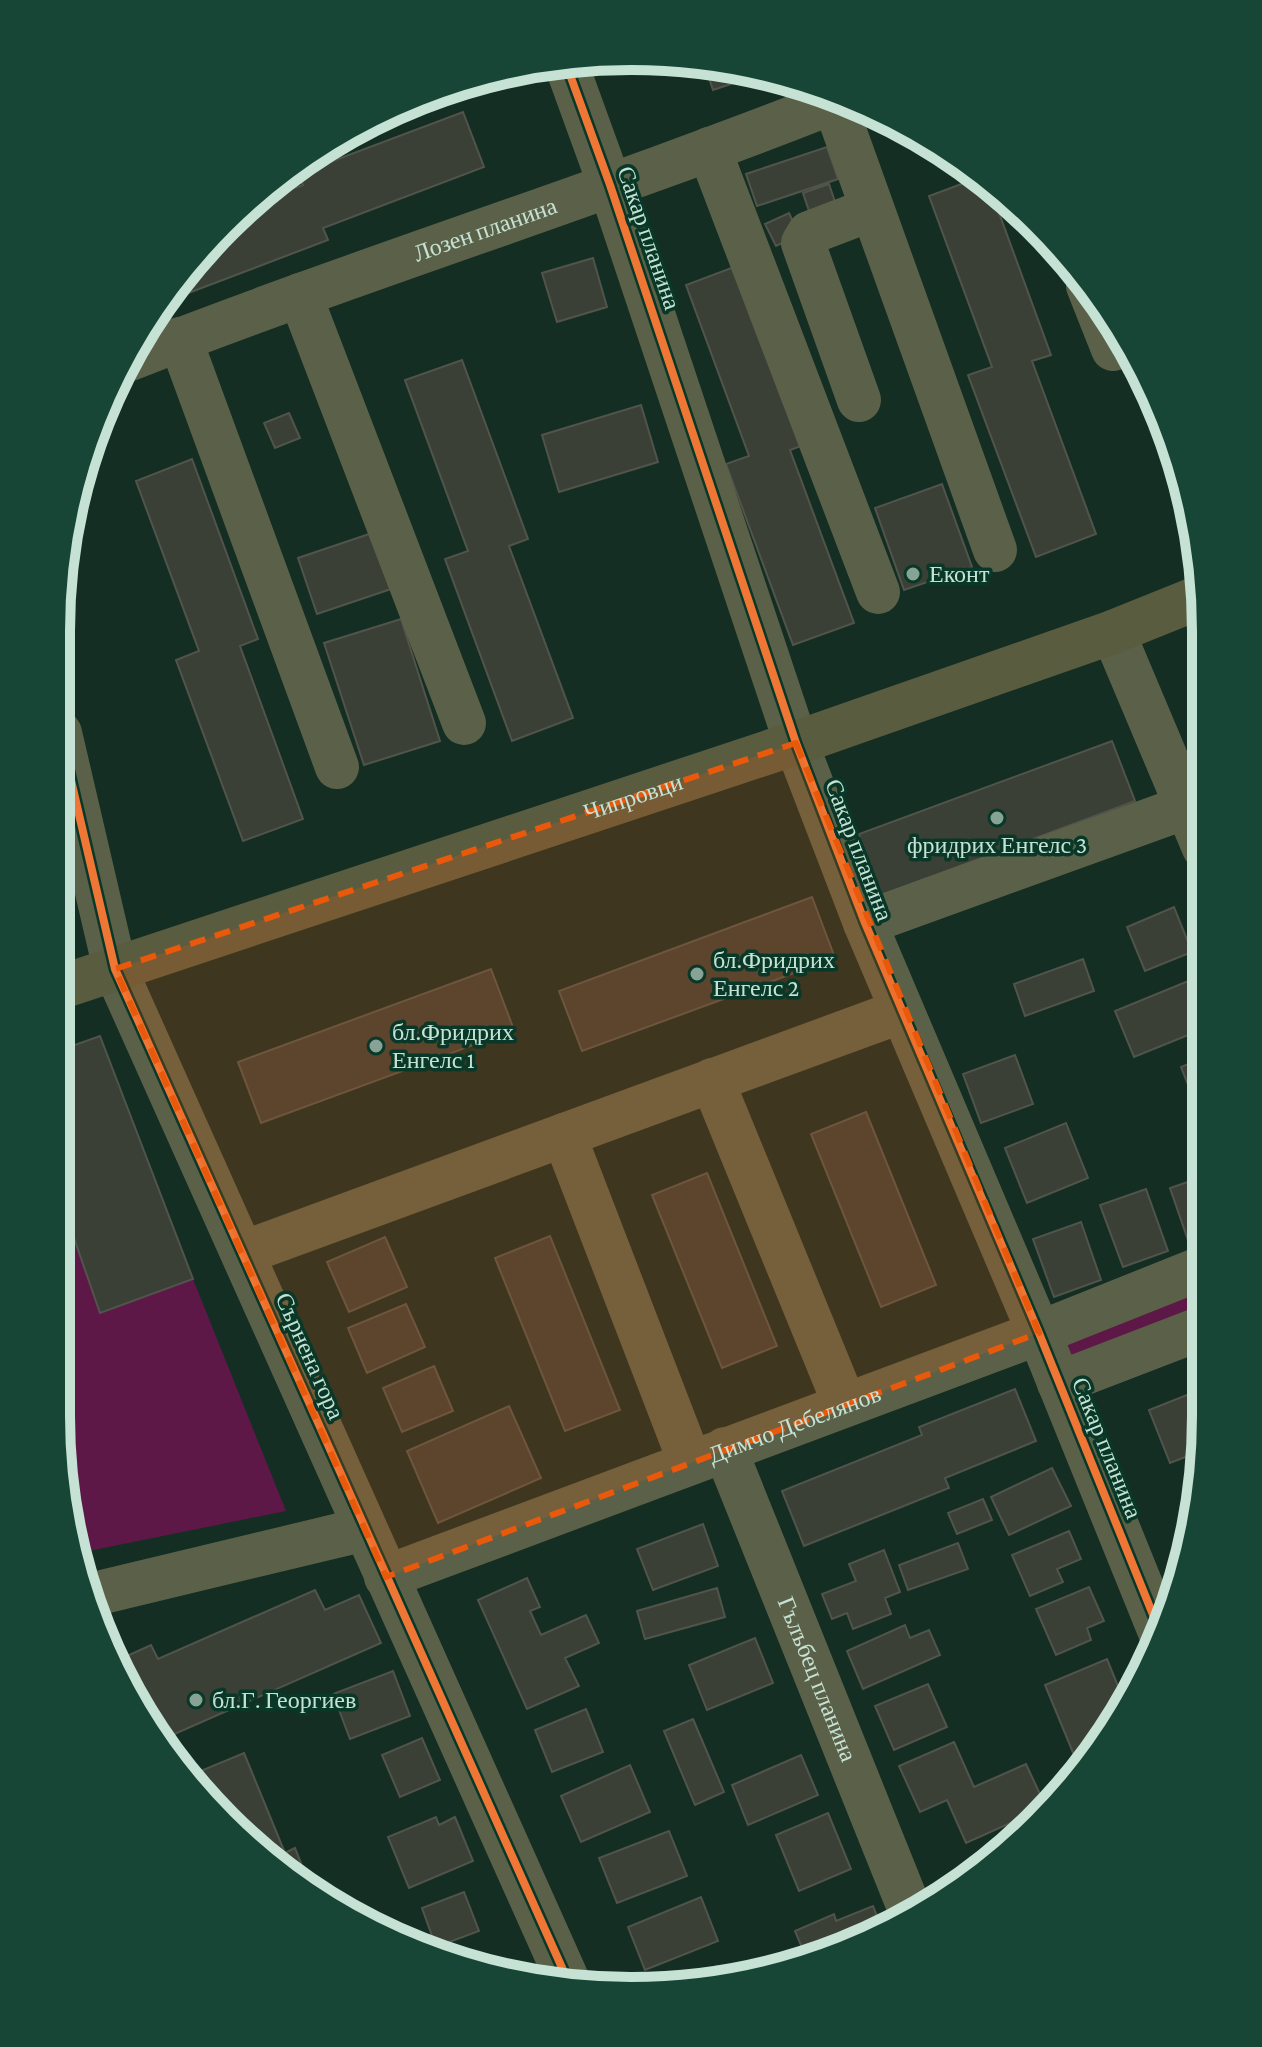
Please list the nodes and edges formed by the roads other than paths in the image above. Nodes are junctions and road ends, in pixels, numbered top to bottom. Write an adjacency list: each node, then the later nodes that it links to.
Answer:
1 (570, 74): 5 (street, Сакар планина)
2 (825, 105): 4 (street, Лозен планина)
3 (842, 111): 6 (street)
4 (709, 149): 5 (street, Лозен планина); 12 (street)
5 (610, 185): 7 (street, Лозен планина); 16 (street, Сакар планина)
6 (872, 209): 10 (street); 11 (street)
7 (300, 295): 8 (street, Лозен планина); 15 (street)
8 (180, 339): 9 (street, Лозен планина); 17 (street)
9 (143, 354)
10 (859, 400)
11 (995, 550)
12 (878, 592)
13 (1191, 601): 14 (main road, Чипровци)
14 (1113, 632): 16 (main road, Чипровци); 19 (street)
15 (464, 723)
16 (796, 743): 21 (street, Сакар планина); 22 (main road, Чипровци)
17 (337, 767)
18 (70, 776): 22 (street, Сърнена гора)
19 (1186, 807): 20 (street); 21 (street)
20 (1192, 821)
21 (865, 923): 24 (street, Сакар планина)
22 (115, 969): 23 (main road, Чипровци); 27 (street, Сърнена гора)
23 (70, 984)
24 (902, 1011): 25 (street); 30 (street, Сакар планина)
25 (712, 1080): 26 (street); 32 (street)
26 (564, 1135): 27 (street); 33 (street, Гълъбец планина)
27 (243, 1253): 34 (street, Сърнена гора)
28 (1192, 1272): 30 (street, Димчо Дебелянов)
29 (1192, 1332): 31 (street)
30 (1039, 1333): 31 (street, Сакар планина); 32 (street, Димчо Дебелянов)
31 (1059, 1383): 37 (street, Сакар планина)
32 (845, 1405): 33 (street, Димчо Дебелянов)
33 (708, 1456): 35 (street, Димчо Дебелянов); 38 (street, Гълъбец планина)
34 (365, 1529): 35 (street, Сърнена гора); 36 (street)
35 (386, 1577): 39 (street, Сърнена гора)
36 (99, 1593)
37 (1154, 1617)
38 (907, 1904)
39 (564, 1973)

